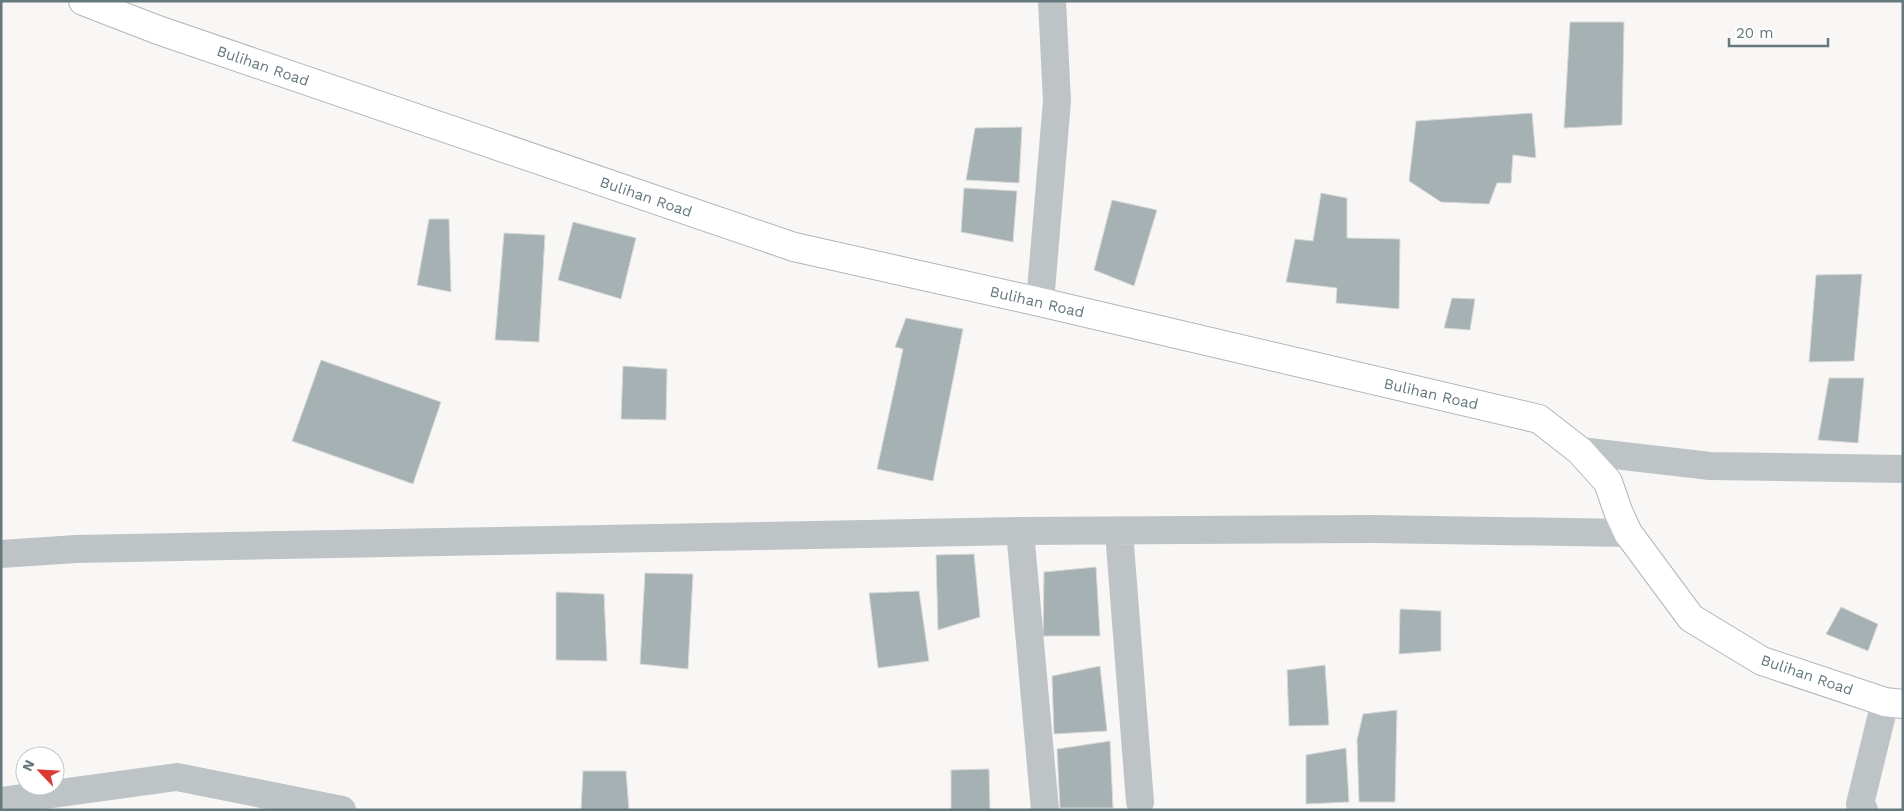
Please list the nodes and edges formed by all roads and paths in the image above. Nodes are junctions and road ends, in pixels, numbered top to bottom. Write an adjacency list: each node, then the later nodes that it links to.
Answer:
1 (83, 1): 3 (main road, Bulihan Road)
2 (1052, 1): 3 (street)
3 (1040, 302): 4 (main road, Bulihan Road)
4 (1580, 451): 5 (street); 6 (main road, Bulihan Road)
5 (1903, 469)
6 (1623, 522): 8 (street); 10 (main road, Bulihan Road)
7 (1020, 531): 8 (street); 9 (street); 14 (street)
8 (1119, 532): 12 (street)
9 (1, 554)
10 (1894, 703): 15 (street)
11 (1, 801): 13 (street)
12 (1140, 802)
13 (342, 810)
14 (1045, 810)
15 (1864, 810)

